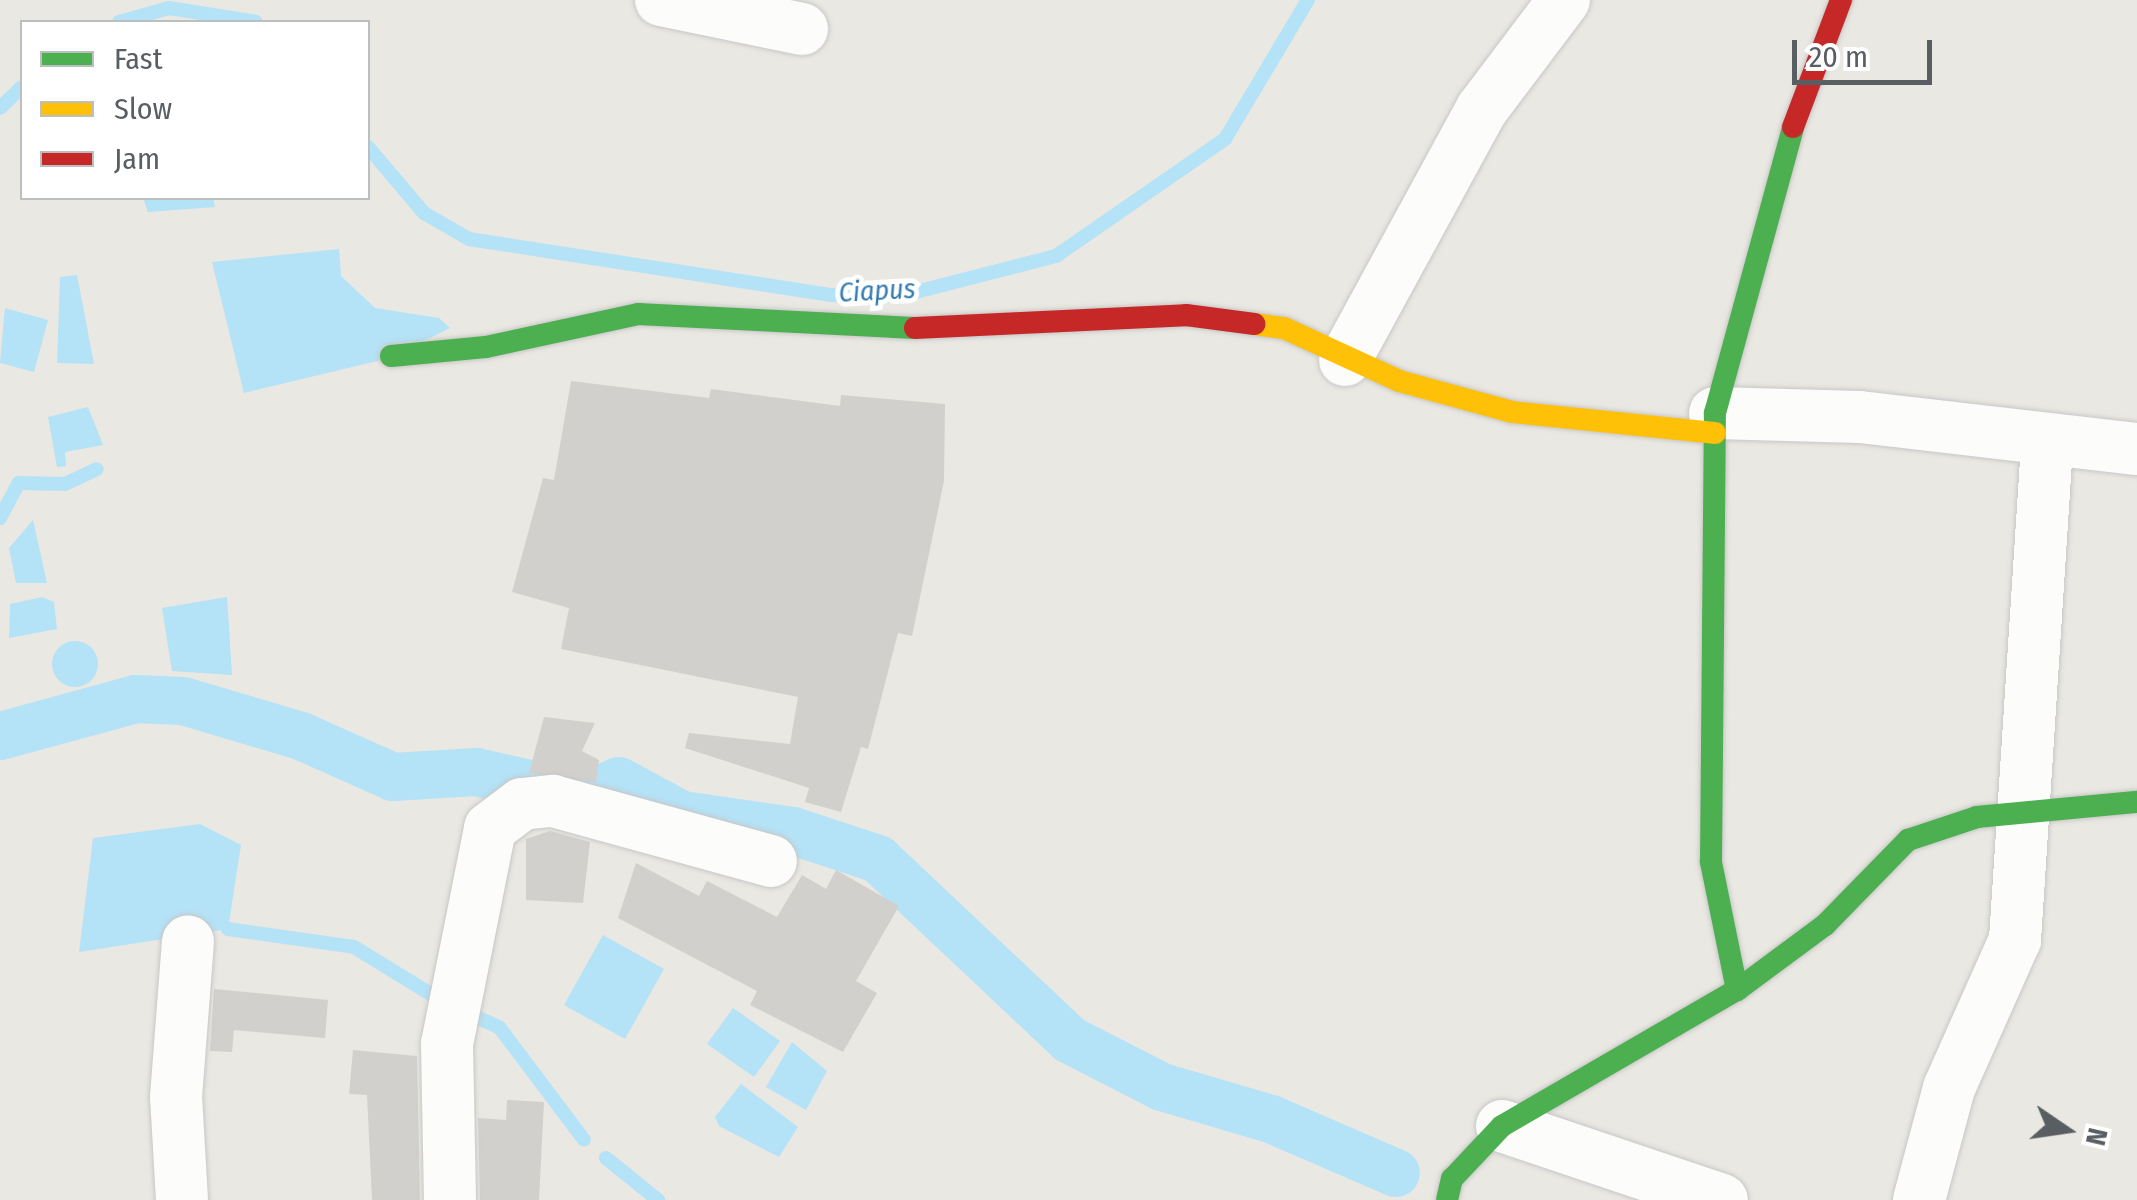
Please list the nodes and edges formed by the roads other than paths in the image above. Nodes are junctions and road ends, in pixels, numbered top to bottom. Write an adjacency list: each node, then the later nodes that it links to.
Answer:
1 (660, 0): 4 (street)
2 (1564, 0): 6 (street)
3 (1842, 0): 7 (street)
4 (802, 29)
5 (391, 356): 6 (street)
6 (1345, 360): 7 (street)
7 (1715, 423): 8 (street); 14 (street)
8 (2047, 442): 9 (street); 11 (street)
9 (2137, 449)
10 (2137, 802): 11 (street)
11 (2023, 816): 14 (street); 20 (street)
12 (771, 861): 17 (street)
13 (188, 942): 16 (street)
14 (1737, 990): 15 (street)
15 (1502, 1126): 18 (street); 19 (street)
16 (182, 1200)
17 (450, 1200)
18 (1447, 1200)
19 (1722, 1200)
20 (1919, 1200)

